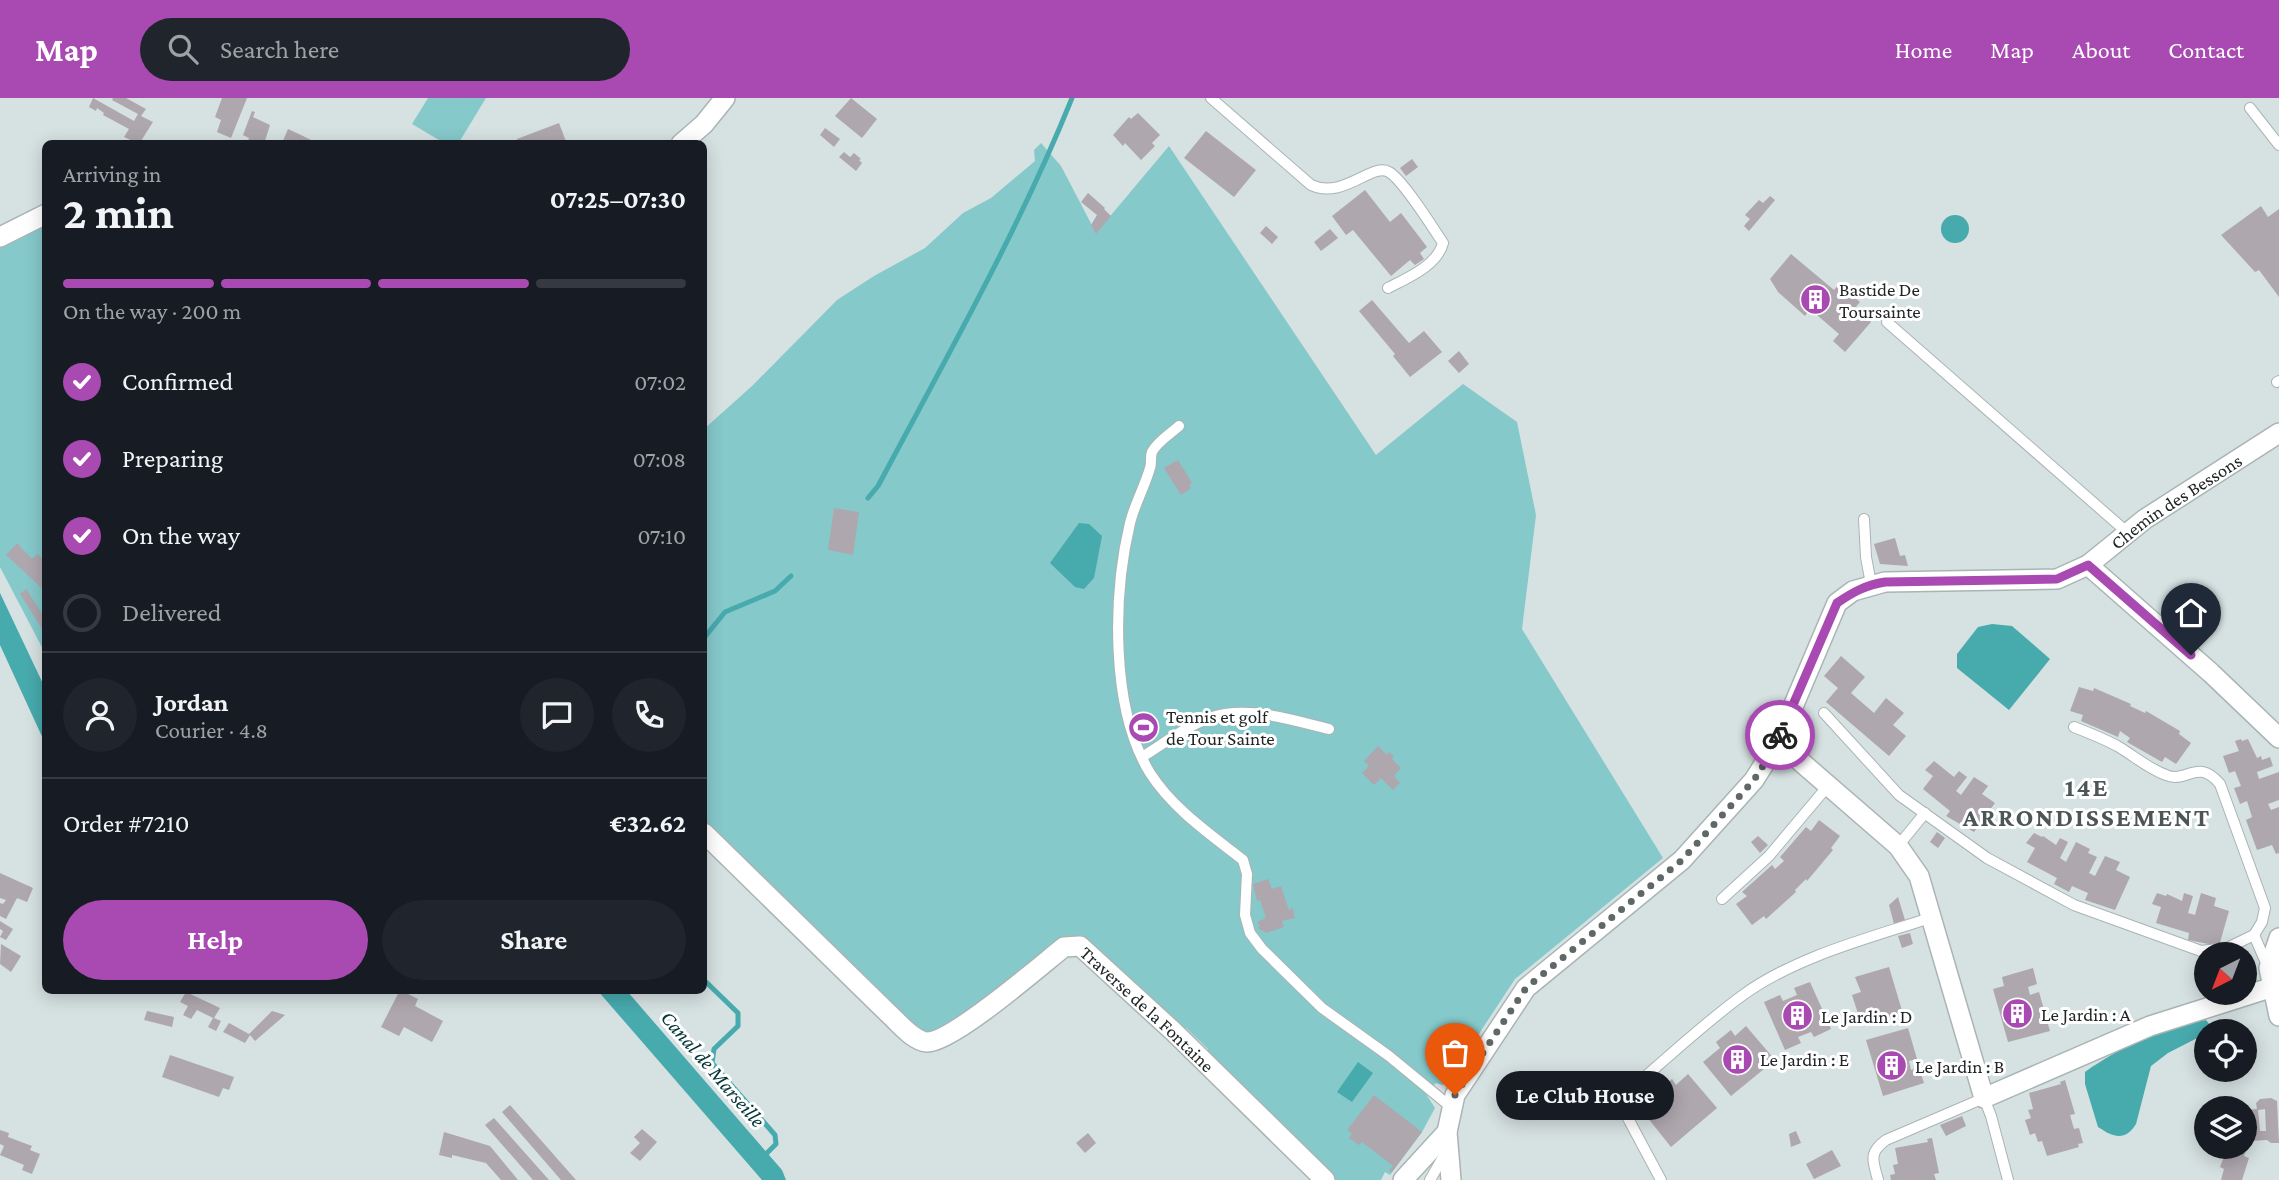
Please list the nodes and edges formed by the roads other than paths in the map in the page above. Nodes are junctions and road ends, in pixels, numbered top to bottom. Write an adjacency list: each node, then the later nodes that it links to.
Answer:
1 (725, 98): 4 (street)
2 (1210, 98): 8 (lane)
3 (2250, 108): 5 (lane)
4 (686, 140)
5 (2279, 145)
6 (42, 216): 7 (street)
7 (0, 237)
8 (1388, 288)
9 (1887, 322): 13 (lane)
10 (1179, 426): 21 (lane)
11 (2279, 433): 13 (street, Chemin des Bessons)
12 (1864, 519): 15 (lane)
13 (2128, 533): 14 (street, Chemin des Bessons)
14 (2088, 565): 15 (street, Chemin des Bessons); 19 (street)
15 (1871, 584): 20 (street, Chemin des Bessons)
16 (1824, 713): 23 (lane)
17 (2074, 727): 28 (lane)
18 (1329, 729): 21 (lane)
19 (2279, 738)
20 (1778, 742): 22 (street); 33 (street, Chemin des Bessons)
21 (1142, 757): 33 (lane)
22 (1828, 787): 25 (street); 26 (lane)
23 (1925, 813): 25 (lane); 28 (lane)
24 (707, 836): 35 (street, Traverse de la Fontaine)
25 (1898, 846): 27 (street)
26 (1722, 899)
27 (1930, 918): 32 (street); 39 (lane)
28 (2254, 935): 30 (lane)
29 (2279, 938): 30 (street)
30 (2271, 977): 31 (street); 32 (street)
31 (2279, 1016)
32 (1984, 1098): 40 (lane); 41 (lane)
33 (1451, 1107): 34 (street, Chemin des Bessons)
34 (1447, 1140): 36 (street); 37 (lane); 38 (street, Chemin des Bessons)
35 (1325, 1180)
36 (1403, 1180)
37 (1430, 1180)
38 (1451, 1180)
39 (1661, 1180)
40 (1878, 1180)
41 (2008, 1180)

